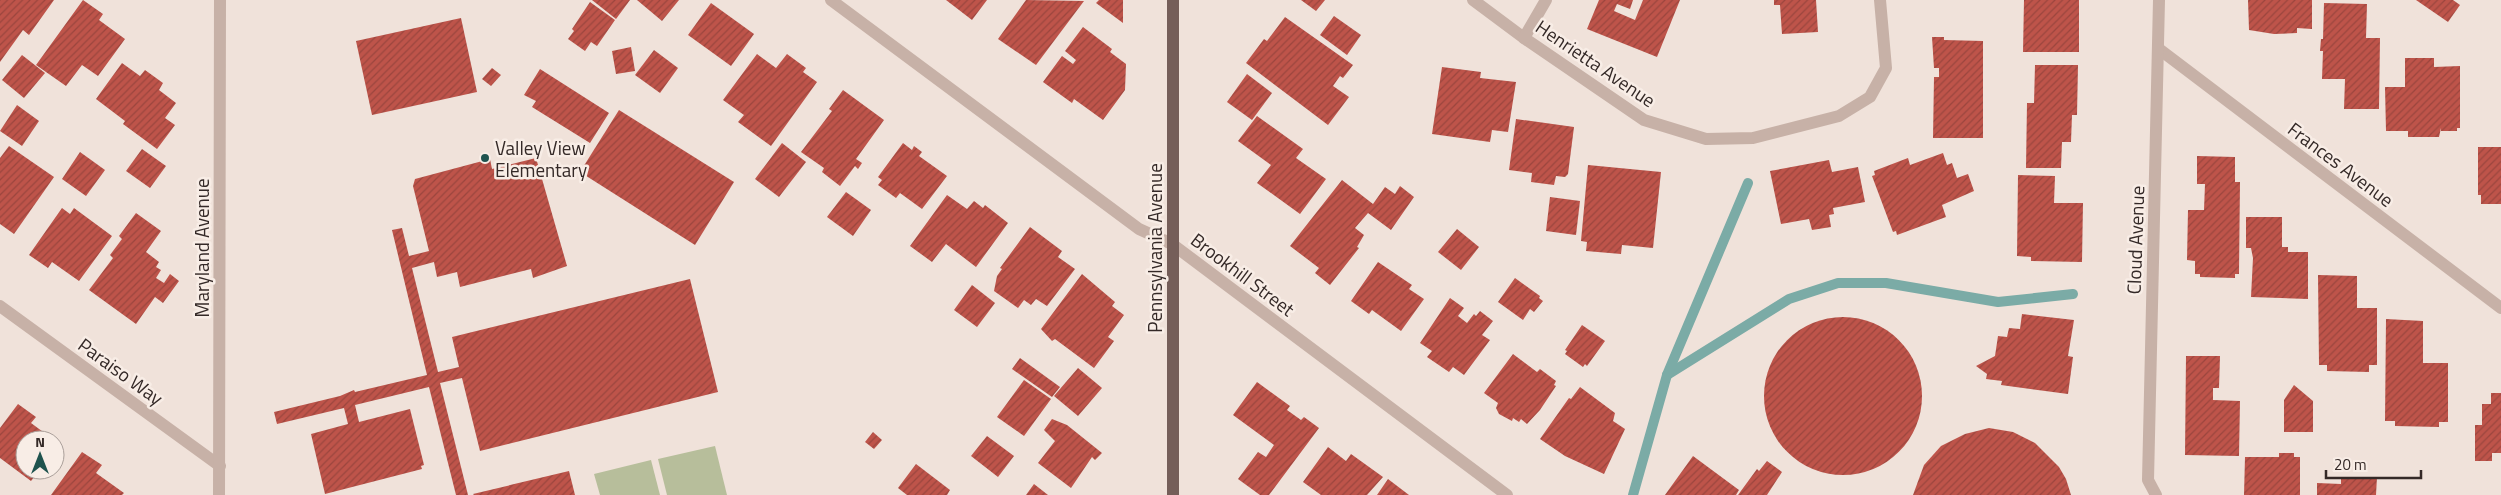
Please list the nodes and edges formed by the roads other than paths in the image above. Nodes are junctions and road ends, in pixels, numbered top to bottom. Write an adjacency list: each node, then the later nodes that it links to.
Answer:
1 (208, 0): 8 (street)
2 (831, 0): 11 (street, Brookhill Street)
3 (1173, 0): 11 (main road, Pennsylvania Avenue)
4 (1473, 0): 9 (street, Henrietta Avenue)
5 (1546, 0): 9 (street)
6 (1880, 0): 9 (street, Henrietta Avenue)
7 (2159, 0): 10 (street, Cloud Avenue)
8 (220, 4): 14 (street, Maryland Avenue)
9 (1524, 38)
10 (2159, 49): 13 (street, Frances Avenue); 18 (street, Cloud Avenue)
11 (1172, 244): 16 (main road, Pennsylvania Avenue); 17 (street, Brookhill Street)
12 (0, 306): 14 (street, Paraiso Way)
13 (2501, 308)
14 (220, 466): 15 (street, Maryland Avenue)
15 (219, 495)
16 (1174, 495)
17 (1507, 495)
18 (2156, 495)

